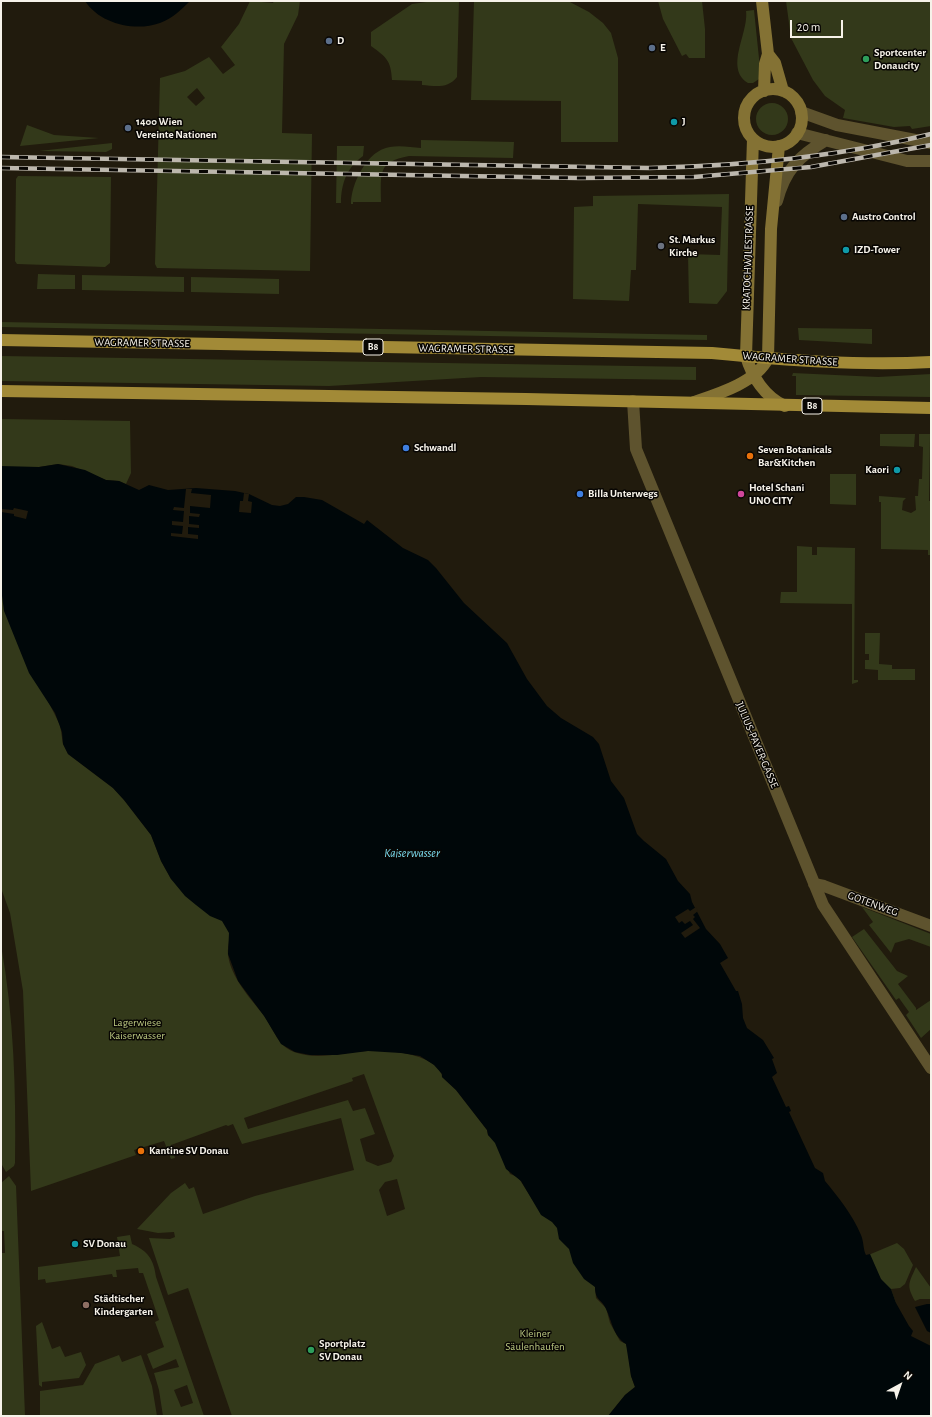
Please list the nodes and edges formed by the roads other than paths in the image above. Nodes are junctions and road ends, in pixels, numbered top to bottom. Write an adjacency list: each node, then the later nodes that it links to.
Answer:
1 (762, 1): 2 (main road)
2 (768, 54): 3 (main road); 4 (main road)
3 (764, 91): 4 (main road); 7 (main road, KRATOCHWJLESTRASSE)
4 (782, 91): 5 (main road)
5 (801, 112): 6 (main road); 9 (street)
6 (797, 133): 8 (street); 10 (main road)
7 (753, 139): 10 (main road); 14 (main road, KRATOCHWJLESTRASSE)
8 (826, 140): 11 (street); 12 (street, KRATOCHWJLESTRASSE)
9 (931, 143)
10 (779, 146): 12 (main road, KRATOCHWJLESTRASSE)
11 (931, 161)
12 (771, 230): 15 (main road, KRATOCHWJLESTRASSE)
13 (1, 340): 14 (main road, WAGRAMER STRASSE / B8)
14 (746, 356): 15 (main road, WAGRAMER STRASSE / B8); 17 (main road, KRATOCHWJLESTRASSE)
15 (768, 358): 16 (main road, WAGRAMER STRASSE / B8); 17 (main road)
16 (931, 362)
17 (753, 375): 20 (main road); 21 (main road, KRATOCHWJLESTRASSE)
18 (1, 392): 19 (main road, B8)
19 (633, 401): 20 (main road, B8); 23 (street, JULIUS-PAYER-GASSE)
20 (692, 403): 21 (main road, B8)
21 (786, 406): 22 (main road, B8)
22 (931, 408)
23 (814, 884): 24 (street, GOTENWEG); 25 (street, JULIUS-PAYER-GASSE)
24 (931, 926)
25 (931, 1068)

